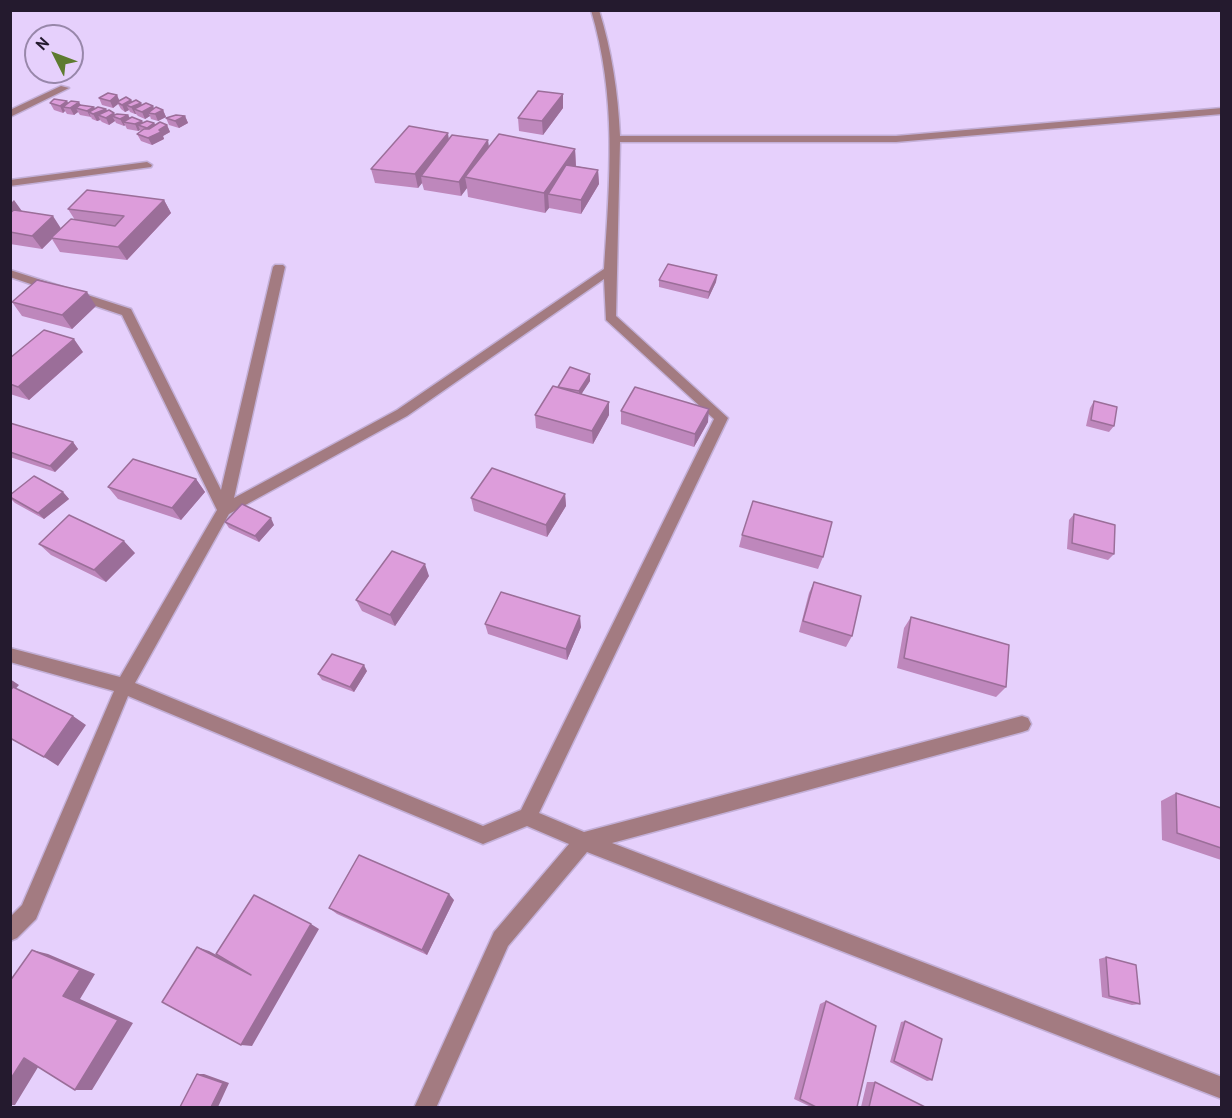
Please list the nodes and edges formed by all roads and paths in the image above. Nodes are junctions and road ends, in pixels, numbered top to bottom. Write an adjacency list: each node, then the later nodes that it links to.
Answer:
1 (595, 10): 5 (street)
2 (64, 88): 4 (street)
3 (1221, 111): 5 (street)
4 (10, 114)
5 (616, 139): 9 (street)
6 (147, 165): 7 (street)
7 (10, 183)
8 (279, 267): 11 (street)
9 (610, 270): 11 (street); 15 (street)
10 (10, 273): 11 (street)
11 (224, 510): 13 (street)
12 (10, 656): 13 (street)
13 (124, 686): 15 (street); 17 (street)
14 (1022, 724): 16 (street)
15 (528, 817): 16 (street)
16 (584, 841): 18 (street); 19 (street)
17 (10, 931)
18 (1221, 1088)
19 (424, 1107)

